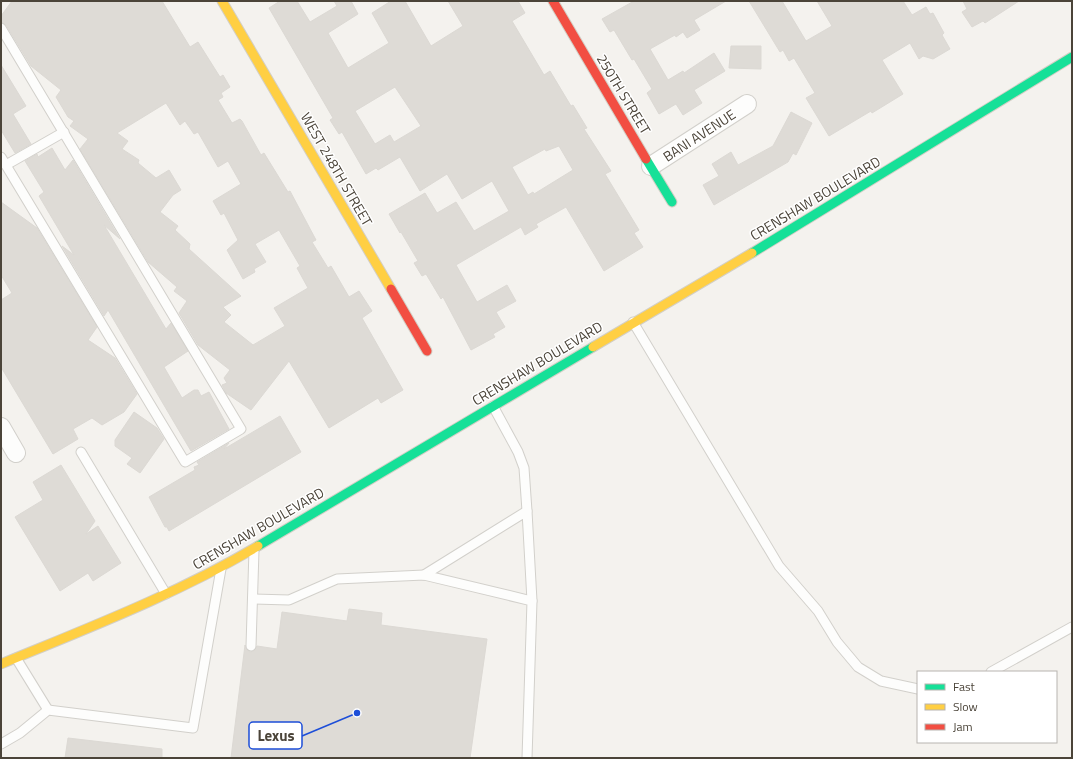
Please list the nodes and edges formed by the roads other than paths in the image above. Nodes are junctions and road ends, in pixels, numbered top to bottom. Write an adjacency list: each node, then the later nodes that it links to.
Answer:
1 (222, 1): 12 (main road, WEST 248TH STREET)
2 (553, 1): 9 (main road, 250TH STREET)
3 (1, 28): 6 (lane)
4 (1072, 57): 11 (main road, CRENSHAW BOULEVARD)
5 (747, 104): 9 (street, BANI AVENUE)
6 (64, 132): 8 (lane); 8 (lane)
7 (1, 157): 8 (lane)
8 (6, 165)
9 (651, 166): 10 (main road, 250TH STREET)
10 (672, 202)
11 (634, 322): 13 (main road, CRENSHAW BOULEVARD); 29 (lane)
12 (427, 351)
13 (493, 406): 17 (lane); 18 (main road, CRENSHAW BOULEVARD)
14 (1, 427): 16 (street)
15 (81, 452): 21 (lane)
16 (16, 453)
17 (527, 511): 20 (lane); 23 (lane)
18 (254, 548): 19 (main road, CRENSHAW BOULEVARD); 22 (lane)
19 (221, 568): 21 (main road, CRENSHAW BOULEVARD); 30 (lane)
20 (424, 575): 22 (lane); 23 (lane)
21 (166, 594): 26 (main road, CRENSHAW BOULEVARD)
22 (252, 599): 25 (lane)
23 (532, 601): 32 (lane)
24 (1072, 626): 28 (lane)
25 (251, 646)
26 (16, 658): 27 (main road, CRENSHAW BOULEVARD); 30 (lane)
27 (1, 664)
28 (993, 671)
29 (917, 689)
30 (48, 710): 31 (lane)
31 (1, 744)
32 (527, 758)

